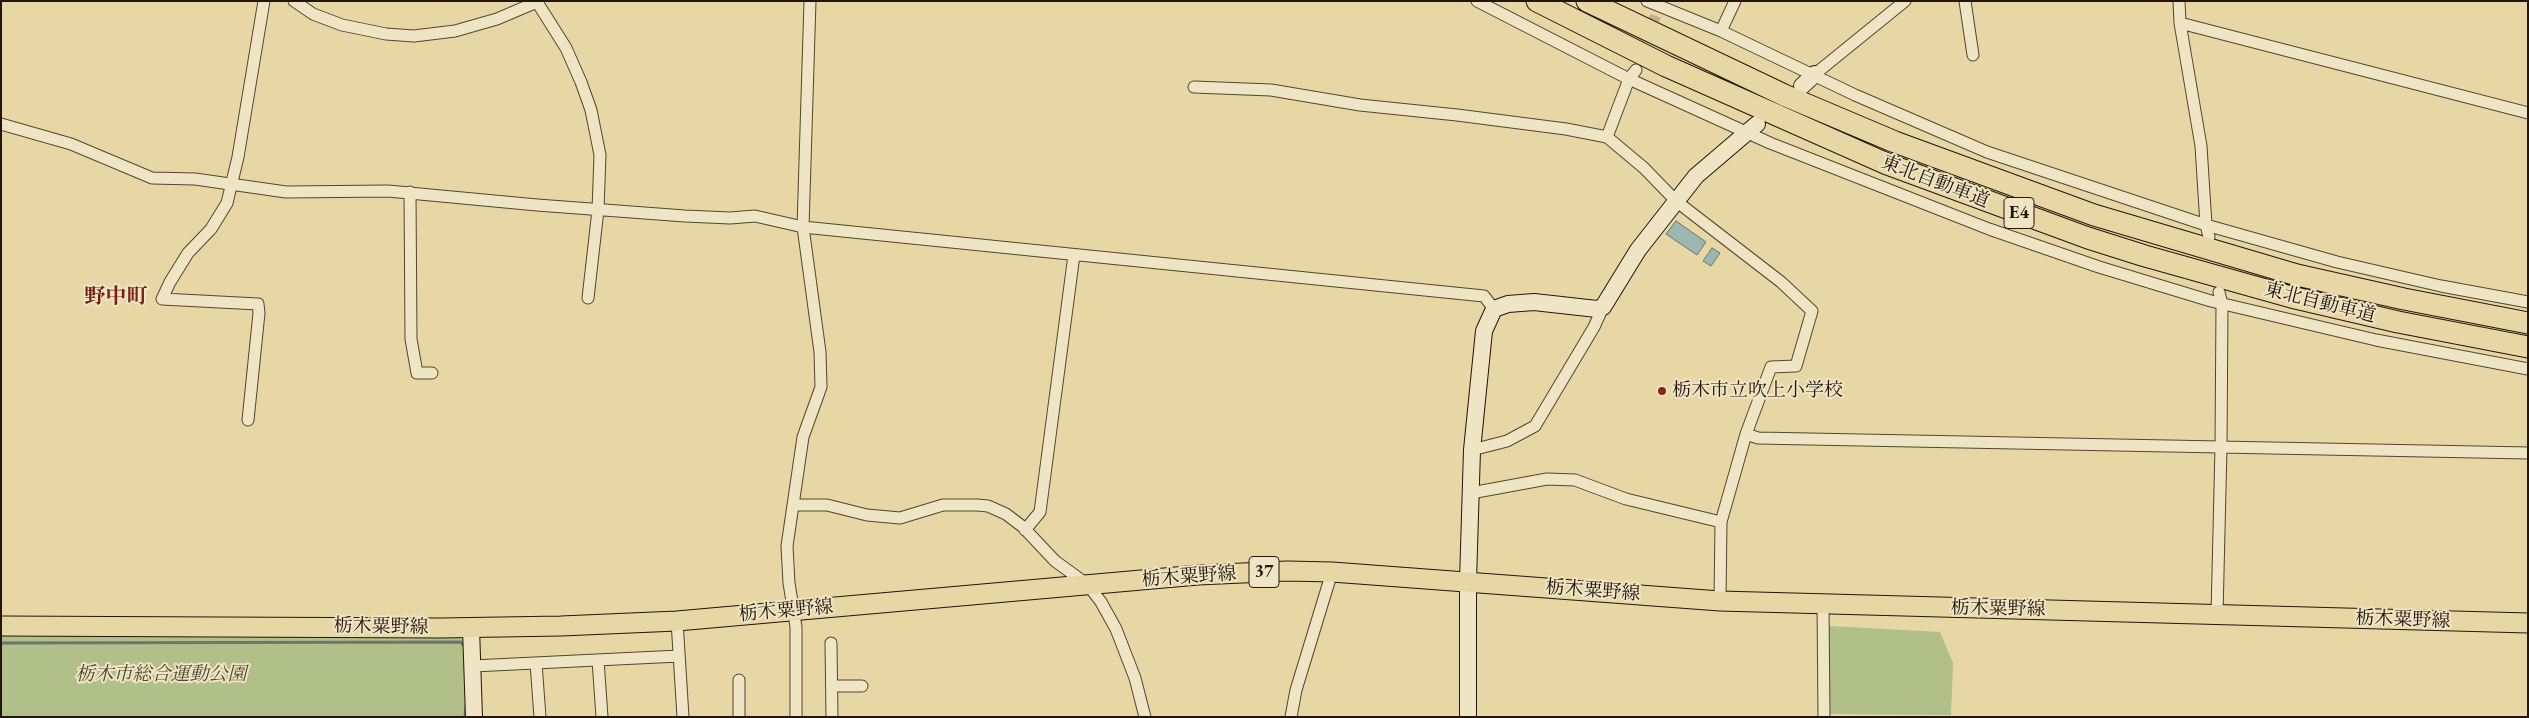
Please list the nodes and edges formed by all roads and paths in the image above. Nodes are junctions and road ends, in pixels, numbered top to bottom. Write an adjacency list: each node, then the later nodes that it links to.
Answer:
1 (264, 1): 24 (street)
2 (294, 1): 27 (street)
3 (810, 1): 28 (street)
4 (1476, 1): 16 (street)
5 (1537, 1): 37 (highway, 東北自動車道 / E4)
6 (1587, 1): 36 (highway, 東北自動車道 / E4)
7 (1647, 1): 12 (street)
8 (1735, 1): 14 (street)
9 (1905, 1): 17 (street)
10 (1965, 1): 15 (street)
11 (2179, 1): 13 (street)
12 (1657, 4): 14 (street)
13 (2180, 23): 20 (street); 29 (street)
14 (1721, 31): 17 (street)
15 (1973, 55)
16 (1632, 74): 22 (street); 23 (street)
17 (1815, 74): 18 (street); 29 (street)
18 (1802, 86)
19 (1194, 87): 23 (street)
20 (2528, 113)
21 (1, 124): 24 (street)
22 (1752, 128): 26 (street); 32 (street)
23 (1607, 137): 26 (street)
24 (231, 183): 25 (street); 40 (street)
25 (410, 192): 27 (street); 39 (street)
26 (1676, 201): 34 (street); 41 (street)
27 (598, 210): 28 (street); 31 (street)
28 (803, 226): 30 (street); 46 (street)
29 (2207, 231): 33 (street)
30 (1074, 255): 35 (street); 48 (street)
31 (588, 298)
32 (2220, 298): 38 (street); 42 (street)
33 (2528, 302)
34 (1603, 307): 35 (street); 43 (street)
35 (1494, 308): 43 (street)
36 (2528, 323)
37 (2528, 347)
38 (2528, 369)
39 (432, 373)
40 (248, 420)
41 (1746, 434): 42 (street); 47 (street)
42 (2221, 447): 44 (street); 55 (street)
43 (1472, 450): 45 (street)
44 (2528, 452)
45 (1471, 493): 47 (street); 50 (street)
46 (793, 504): 48 (street); 54 (street)
47 (1721, 522): 52 (street)
48 (1026, 530): 51 (street)
49 (1332, 572): 50 (main road, 栃木粟野線 / 37); 51 (main road, 栃木粟野線 / 37); 76 (street)
50 (1468, 582): 52 (main road, 栃木粟野線 / 37); 77 (street)
51 (1088, 585): 54 (main road, 栃木粟野線 / 37); 75 (street)
52 (1720, 601): 53 (main road, 栃木粟野線 / 37)
53 (1823, 604): 55 (main road, 栃木粟野線 / 37); 78 (street)
54 (793, 611): 56 (main road, 栃木粟野線 / 37); 73 (street)
55 (2217, 614): 57 (main road, 栃木粟野線 / 37)
56 (677, 620): 59 (main road, 栃木粟野線 / 37); 61 (street)
57 (2528, 623)
58 (1, 626): 59 (main road, 栃木粟野線 / 37)
59 (472, 628): 64 (street)
60 (831, 643): 66 (street)
61 (679, 656): 62 (street); 71 (street)
62 (598, 660): 63 (street); 70 (street)
63 (536, 663): 64 (street); 69 (street)
64 (474, 666): 68 (street)
65 (739, 680): 72 (street)
66 (832, 686): 67 (street); 74 (street)
67 (862, 686)
68 (474, 717)
69 (540, 717)
70 (602, 717)
71 (683, 717)
72 (739, 717)
73 (796, 717)
74 (832, 717)
75 (1145, 717)
76 (1291, 717)
77 (1468, 717)
78 (1824, 717)

